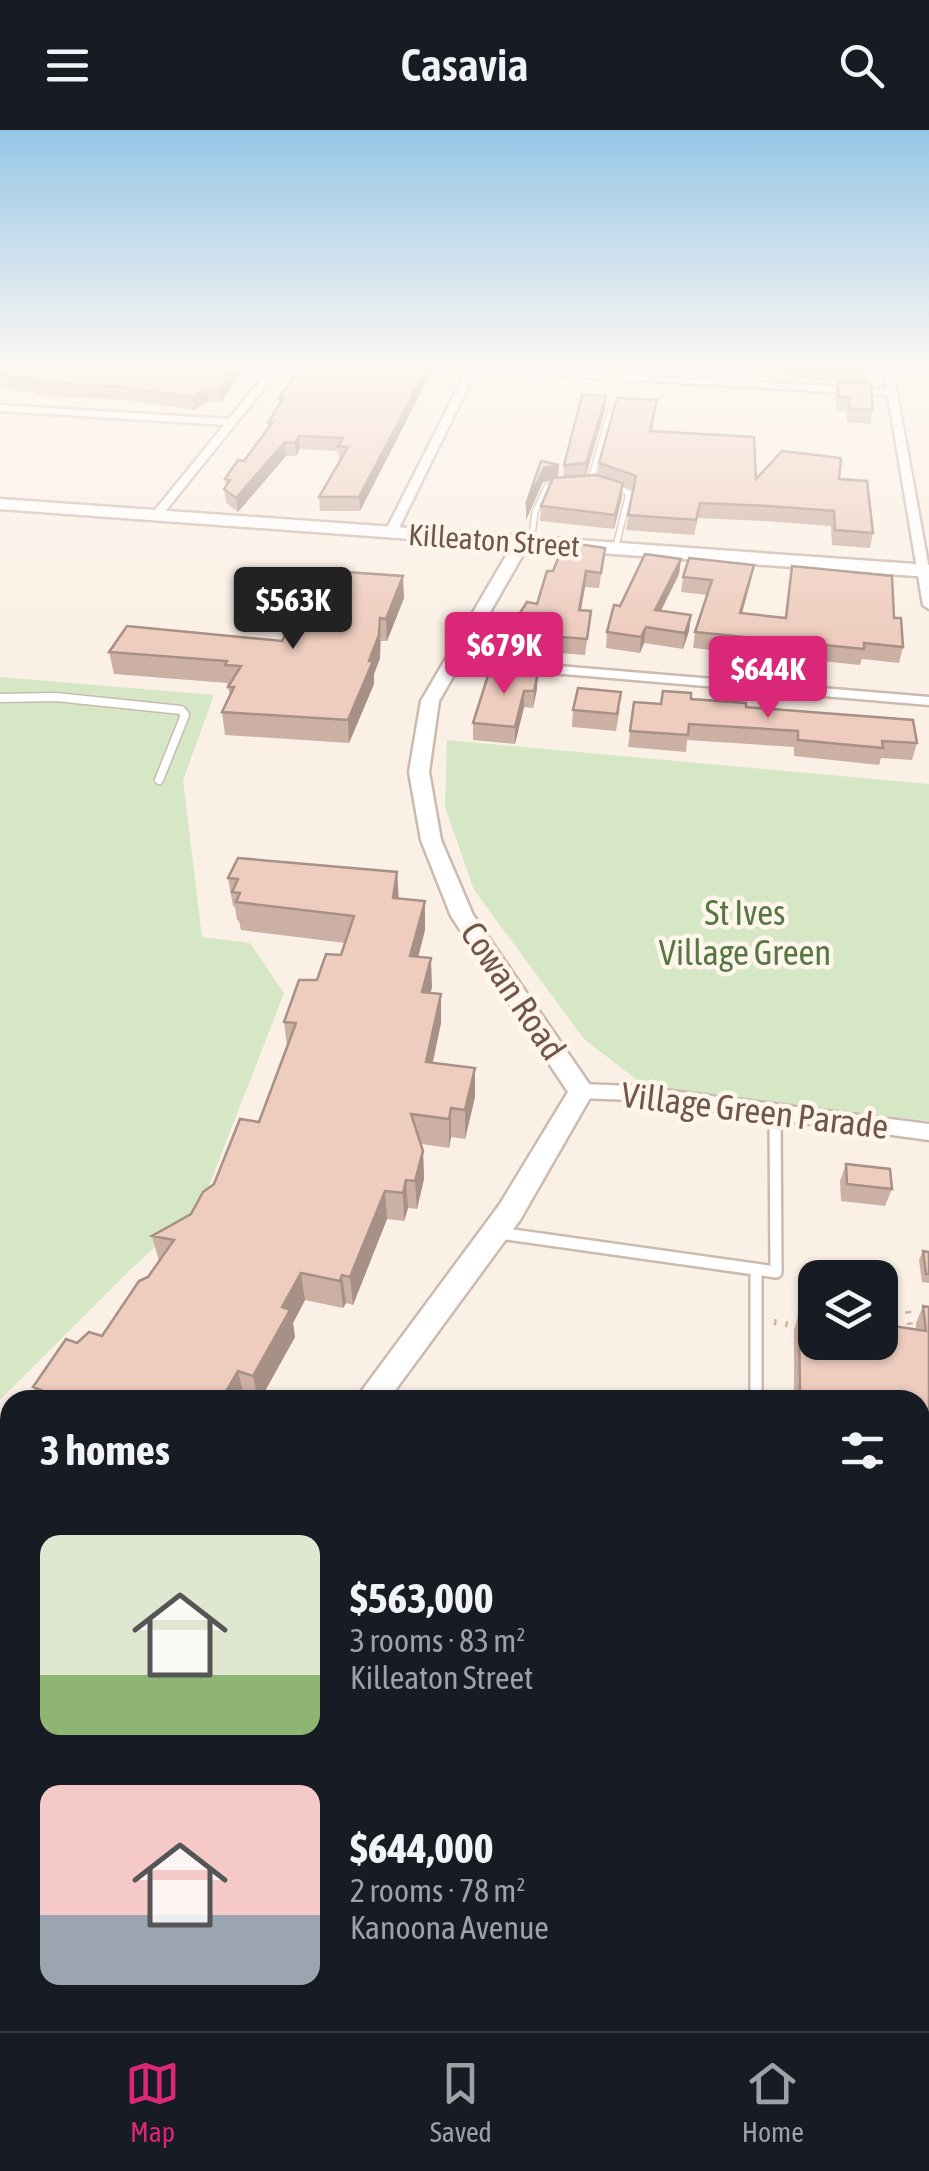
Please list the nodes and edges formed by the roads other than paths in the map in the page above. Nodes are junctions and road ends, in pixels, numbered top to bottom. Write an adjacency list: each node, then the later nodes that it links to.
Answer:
1 (205, 455): 9 (street)
2 (429, 455): 10 (street)
3 (600, 455): 6 (lane)
4 (904, 455): 15 (street)
5 (570, 484): 12 (lane)
6 (581, 484)
7 (607, 484): 13 (lane)
8 (0, 504): 9 (main road, Killeaton Street)
9 (155, 517): 10 (main road, Killeaton Street)
10 (390, 534): 11 (main road, Killeaton Street)
11 (485, 541): 12 (main road, Killeaton Street); 14 (street)
12 (521, 544): 13 (main road, Killeaton Street); 14 (street, Cowan Road)
13 (615, 550): 15 (main road, Killeaton Street)
14 (510, 561): 17 (street, Cowan Road)
15 (926, 570): 16 (street)
16 (929, 605)
17 (452, 661): 19 (street); 21 (street, Cowan Road)
18 (0, 698): 20 (lane)
19 (929, 701)
20 (158, 780)
21 (581, 1091): 22 (street, Village Green Parade); 24 (street, Cowan Road)
22 (775, 1113): 23 (street, Village Green Parade); 25 (lane)
23 (929, 1132)
24 (496, 1232): 25 (lane); 26 (street, Cowan Road)
25 (756, 1270): 27 (lane)
26 (378, 1390)
27 (756, 1390)

